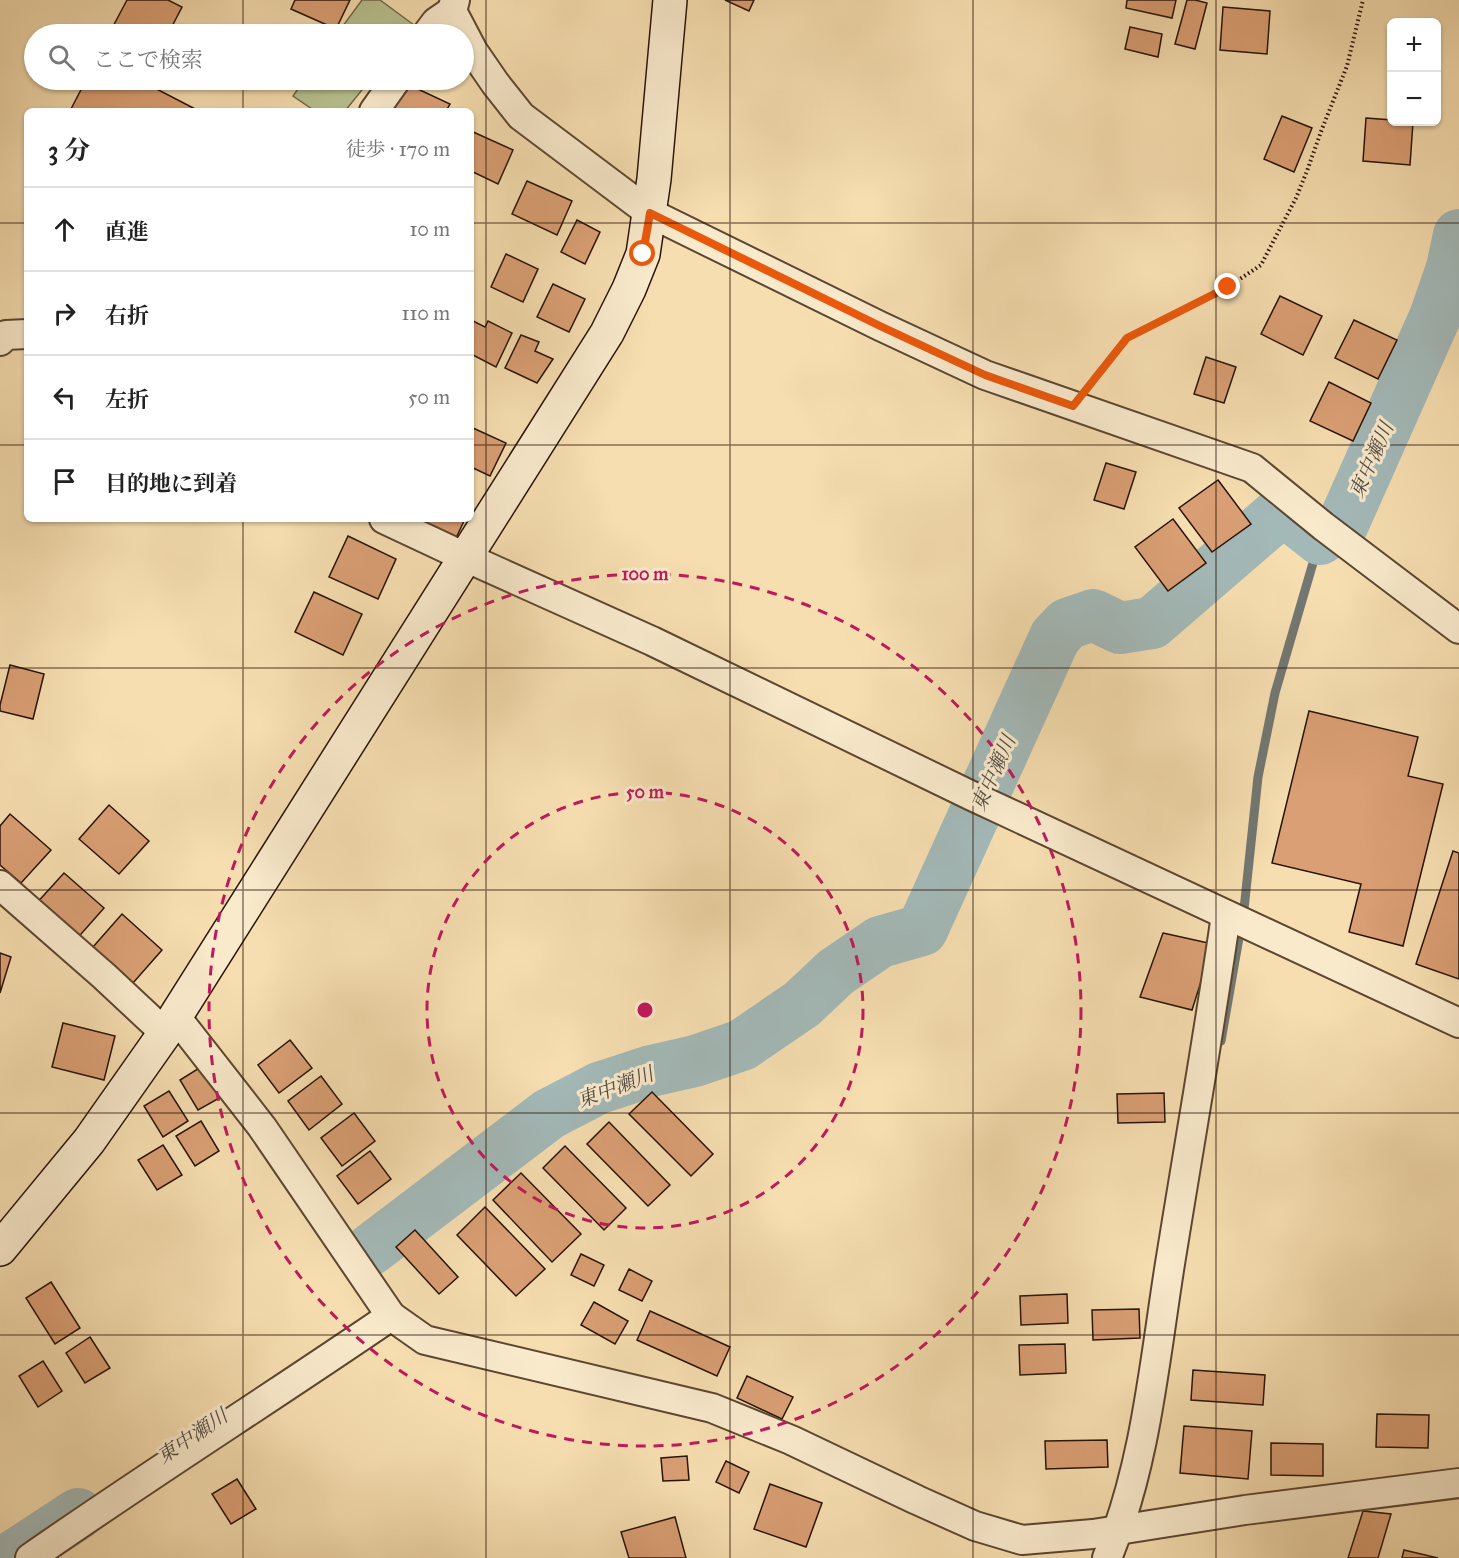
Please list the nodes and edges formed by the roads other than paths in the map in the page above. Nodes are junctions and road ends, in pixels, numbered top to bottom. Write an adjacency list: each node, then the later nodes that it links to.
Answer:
1 (670, 0): 8 (street)
2 (453, 6): 3 (street); 4 (street)
3 (434, 24)
4 (461, 24)
5 (474, 52): 8 (street)
6 (389, 90): 7 (street)
7 (376, 108)
8 (650, 213): 12 (street); 13 (street)
9 (24, 334): 10 (street)
10 (0, 341)
11 (390, 522): 12 (street)
12 (465, 557): 15 (street); 17 (street)
13 (1459, 629)
14 (0, 885): 17 (street)
15 (1237, 920): 16 (street); 21 (street)
16 (1459, 1023)
17 (170, 1025): 18 (street); 19 (street)
18 (0, 1250)
19 (391, 1317): 21 (street); 22 (street)
20 (1459, 1483): 21 (street)
21 (1119, 1529): 23 (street)
22 (30, 1558)
23 (1107, 1558)

